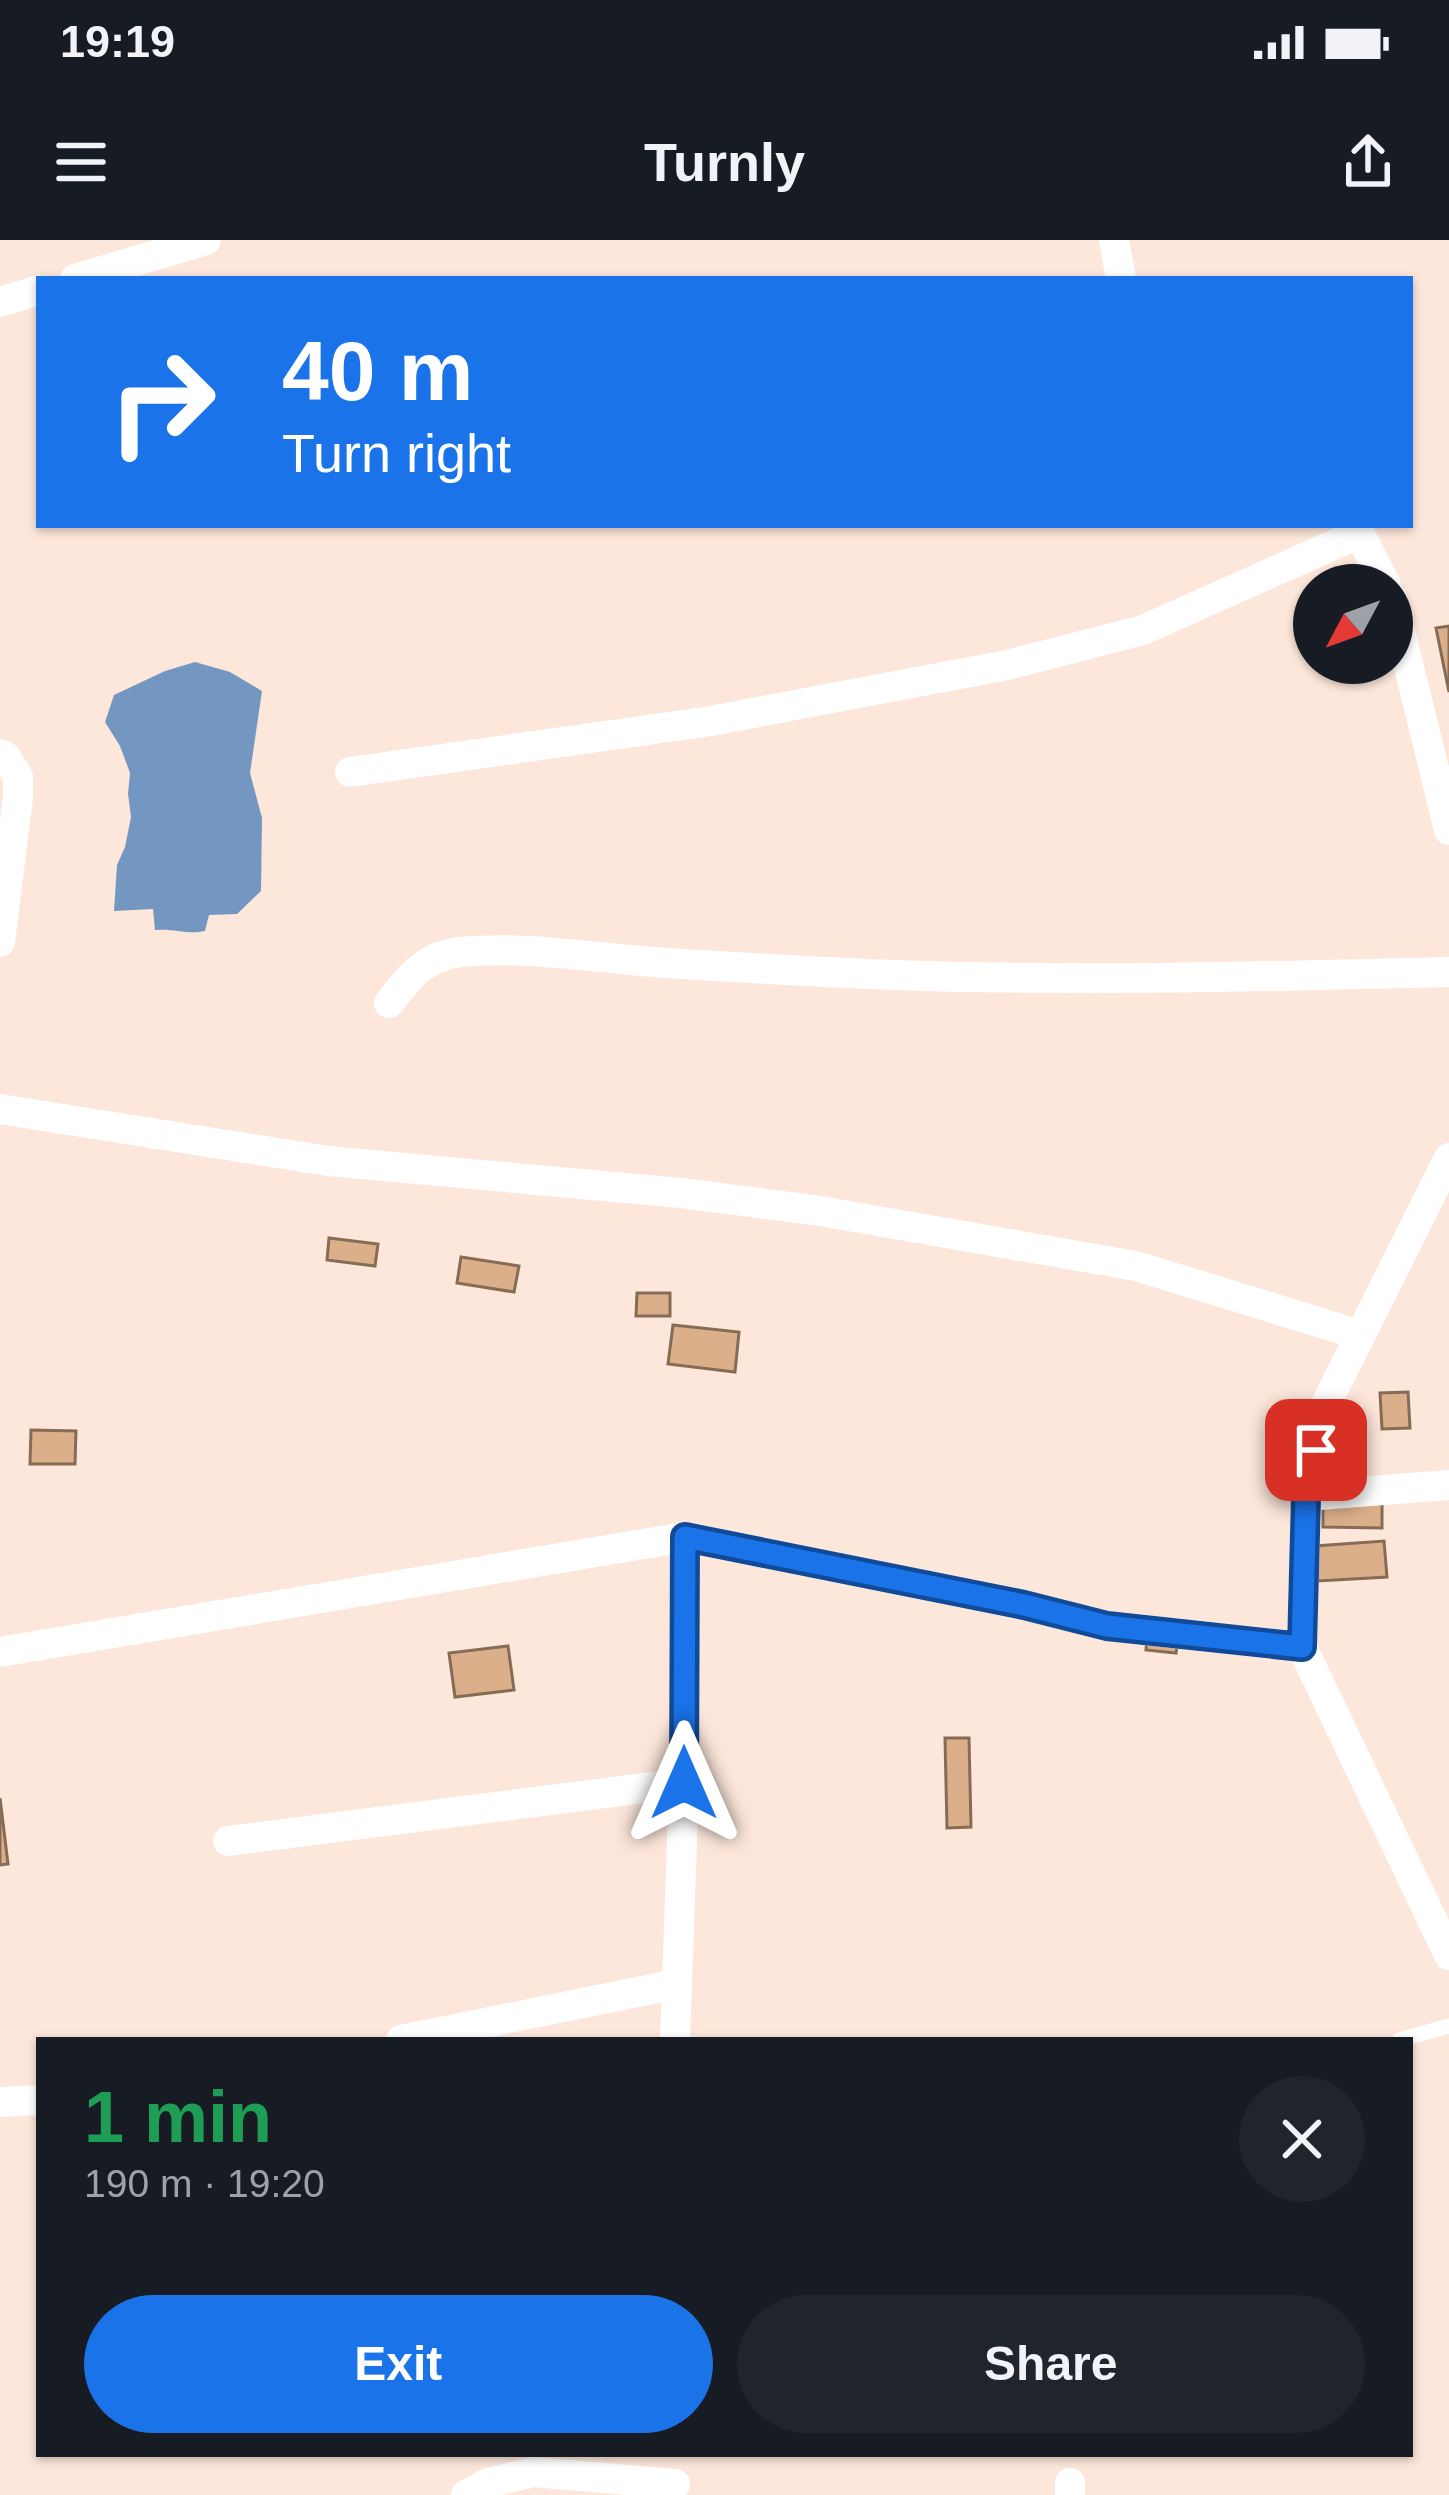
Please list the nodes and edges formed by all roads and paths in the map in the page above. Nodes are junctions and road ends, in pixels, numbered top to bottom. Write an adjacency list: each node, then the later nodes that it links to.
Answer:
1 (206, 240): 3 (street)
2 (1114, 240): 4 (street)
3 (85, 276)
4 (1120, 276)
5 (36, 291): 6 (street)
6 (0, 302)
7 (1358, 529): 8 (street); 11 (street)
8 (1375, 564)
9 (1413, 683): 12 (street)
10 (0, 754): 13 (street)
11 (350, 772)
12 (1449, 830)
13 (0, 936)
14 (1449, 972): 15 (street)
15 (389, 1003)
16 (0, 1109): 18 (street)
17 (1449, 1158): 18 (street)
18 (1360, 1335): 20 (street)
19 (1449, 1485): 20 (street)
20 (1306, 1496): 22 (street)
21 (685, 1537): 22 (street); 23 (street); 24 (street)
22 (1302, 1647): 26 (street)
23 (0, 1652)
24 (684, 1783): 25 (street); 27 (street)
25 (228, 1841)
26 (1448, 1951)
27 (677, 1984): 29 (street); 30 (street)
28 (1449, 2026): 31 (lane)
29 (415, 2037)
30 (675, 2037)
31 (1410, 2037)
32 (36, 2099): 33 (street)
33 (0, 2102)
34 (675, 2478): 35 (street)
35 (466, 2495)

